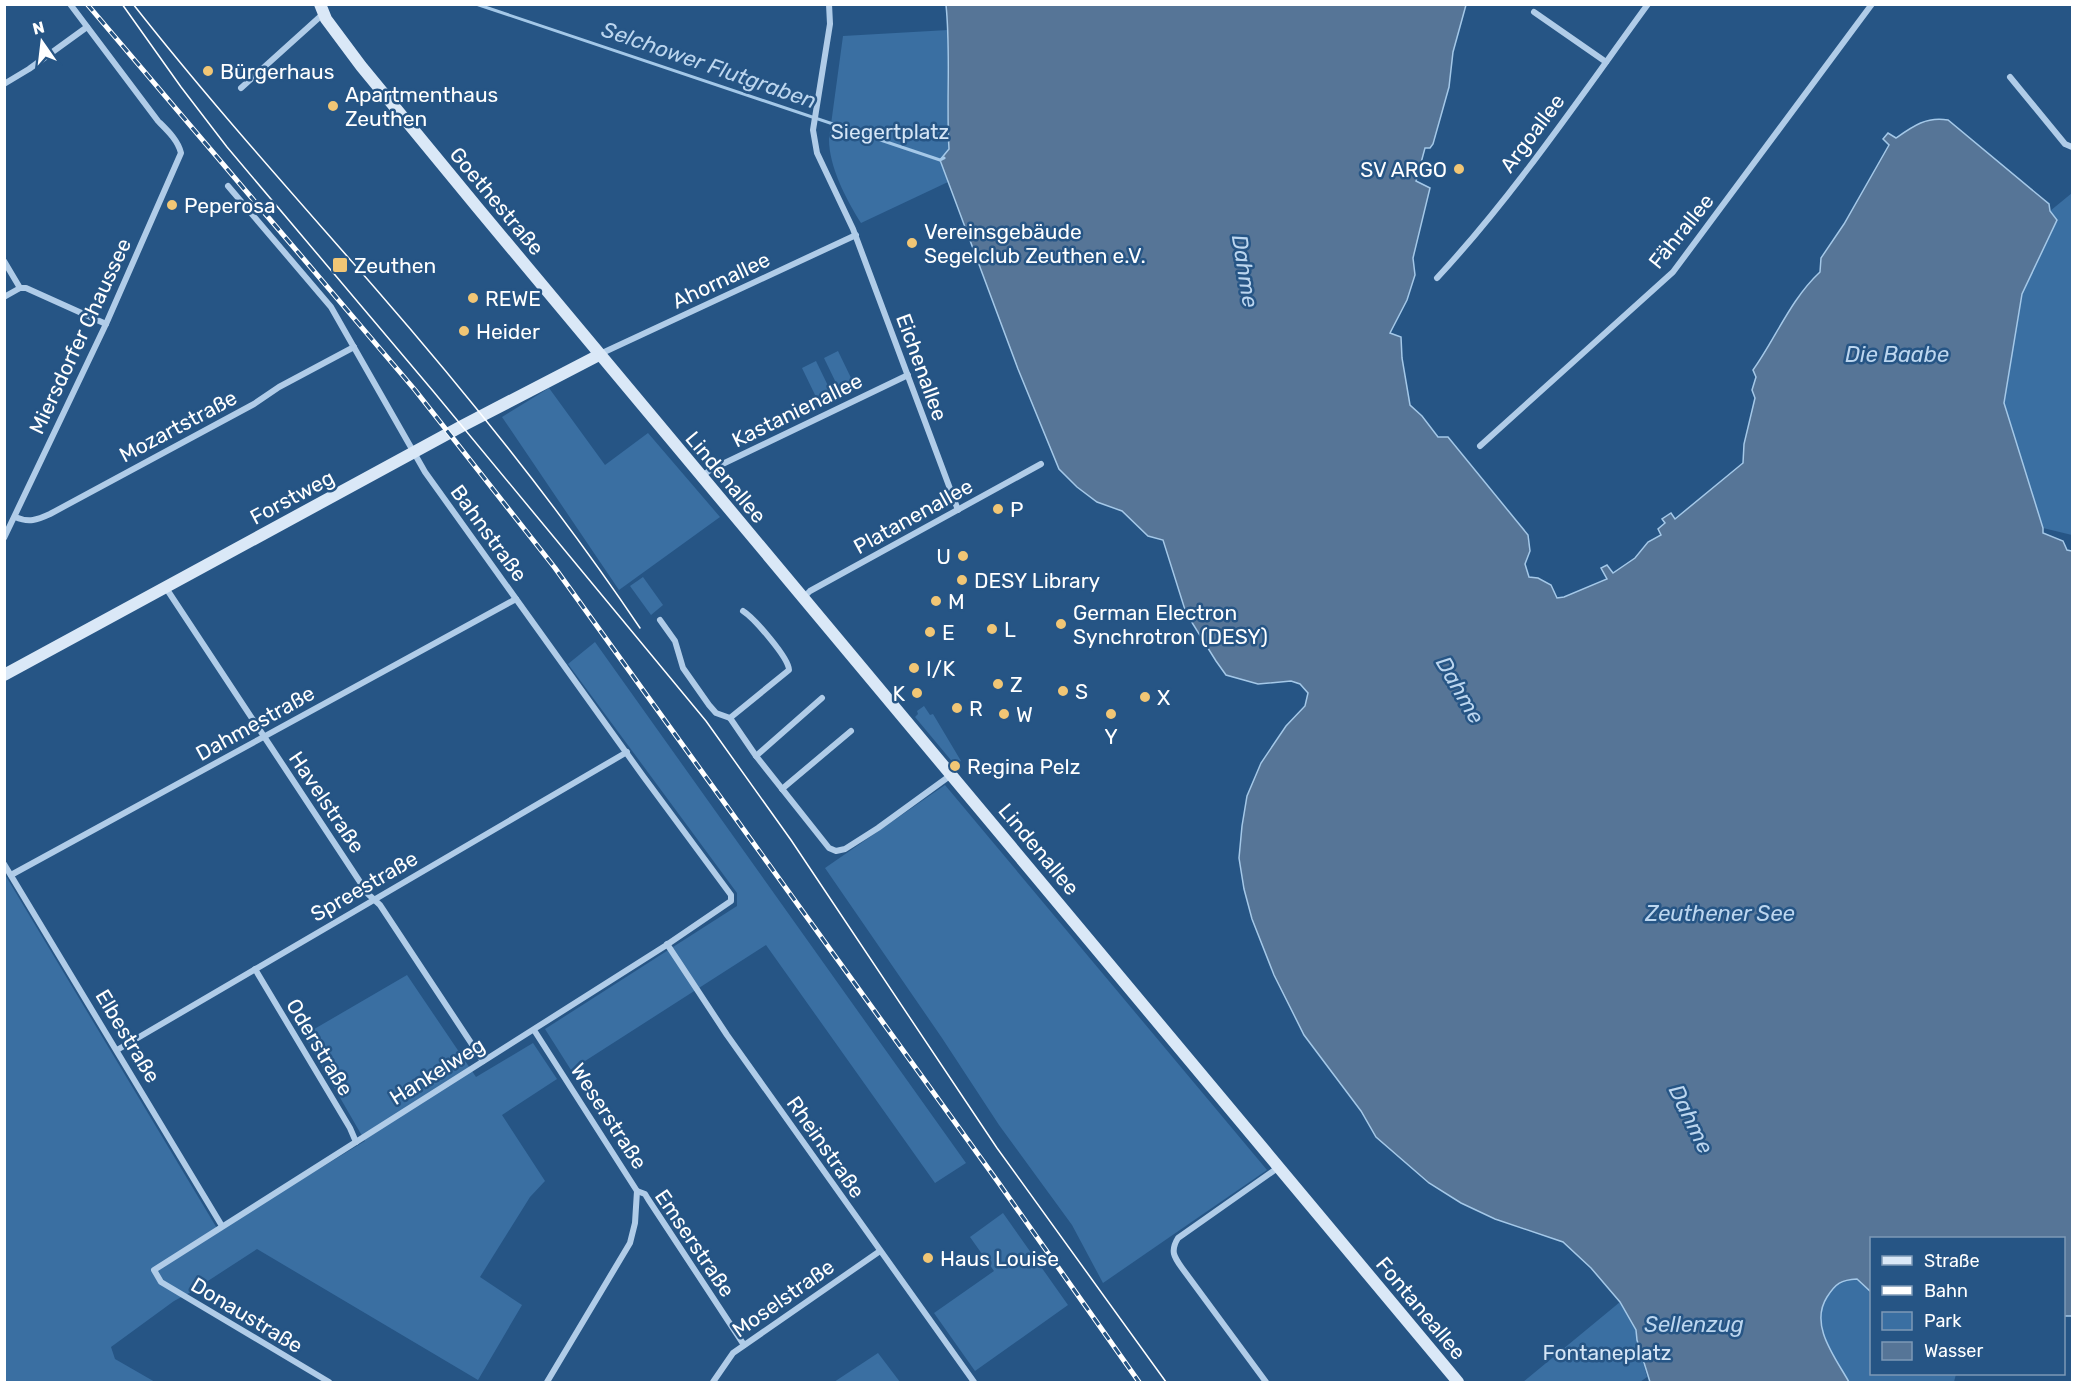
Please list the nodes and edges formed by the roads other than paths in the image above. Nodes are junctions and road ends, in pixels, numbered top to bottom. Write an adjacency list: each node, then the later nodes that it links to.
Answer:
1 (70, 4): 7 (street)
2 (829, 4): 14 (street, Eichenallee)
3 (1648, 4): 8 (street, Argoallee)
4 (1872, 4): 23 (street, Fährallee)
5 (322, 9): 11 (street, Goethestraße); 21 (main road, Goethestraße)
6 (1534, 12): 8 (street)
7 (87, 27): 10 (street); 19 (street, Miersdorfer Chaussee)
8 (1606, 62): 16 (street, Argoallee)
9 (2010, 77): 12 (street)
10 (4, 84)
11 (241, 88)
12 (2073, 147)
13 (228, 186): 20 (street, Bahnstraße)
14 (856, 236): 21 (street, Ahornallee); 22 (street, Eichenallee)
15 (4, 261): 17 (street)
16 (1437, 278)
17 (20, 288): 18 (street); 19 (street)
18 (4, 297)
19 (106, 324): 28 (street, Miersdorfer Chaussee)
20 (354, 347): 24 (street, Bahnstraße); 28 (street, Mozartstraße)
21 (599, 355): 24 (main road, Forstweg); 26 (main road, Lindenallee)
22 (908, 375): 26 (street, Kastanienallee); 27 (street, Eichenallee)
23 (1480, 446)
24 (415, 453): 30 (main road, Forstweg); 32 (street, Bahnstraße)
25 (1041, 464): 27 (street, Platanenallee)
26 (701, 477): 31 (main road, Lindenallee)
27 (958, 510): 31 (street, Platanenallee)
28 (15, 517): 29 (street, Miersdorfer Chaussee)
29 (4, 538)
30 (166, 588): 35 (main road, Forstweg); 39 (street, Havelstraße)
31 (803, 598): 42 (main road, Lindenallee)
32 (516, 599): 39 (street, Dahmestraße); 40 (street, Bahnstraße)
33 (743, 611): 37 (street)
34 (660, 620): 37 (street)
35 (4, 675)
36 (822, 698): 41 (street)
37 (730, 718): 41 (street)
38 (850, 731): 43 (street)
39 (264, 737): 45 (street, Dahmestraße); 47 (street, Havelstraße)
40 (627, 752): 46 (street, Bahnstraße); 47 (street, Spreestraße)
41 (756, 756): 43 (street)
42 (951, 775): 43 (street); 54 (main road, Lindenallee)
43 (782, 789)
44 (4, 864): 45 (street, Elbestraße)
45 (11, 875): 51 (street, Elbestraße)
46 (731, 895): 48 (street, Hankelweg)
47 (374, 900): 49 (street, Spreestraße); 52 (street, Havelstraße)
48 (667, 944): 50 (street, Hankelweg); 57 (street, Rheinstraße)
49 (255, 969): 51 (street, Spreestraße); 53 (street, Oderstraße)
50 (534, 1030): 52 (street, Hankelweg); 55 (street, Weserstraße)
51 (117, 1050): 56 (street, Elbestraße)
52 (483, 1061): 53 (street, Hankelweg)
53 (356, 1142): 56 (street, Hankelweg)
54 (1279, 1167): 58 (main road, Lindenallee); 65 (street)
55 (637, 1191): 60 (street, Emserstraße); 62 (street, Weserstraße)
56 (222, 1226): 59 (street, Hankelweg)
57 (880, 1251): 60 (street, Moselstraße); 64 (street, Rheinstraße)
58 (1355, 1259): 66 (main road, Fontaneallee)
59 (154, 1270): 61 (street, Donaustraße)
60 (744, 1345): 63 (street, Moselstraße)
61 (328, 1383)
62 (547, 1383)
63 (713, 1383)
64 (974, 1383)
65 (1266, 1383)
66 (1458, 1383)

